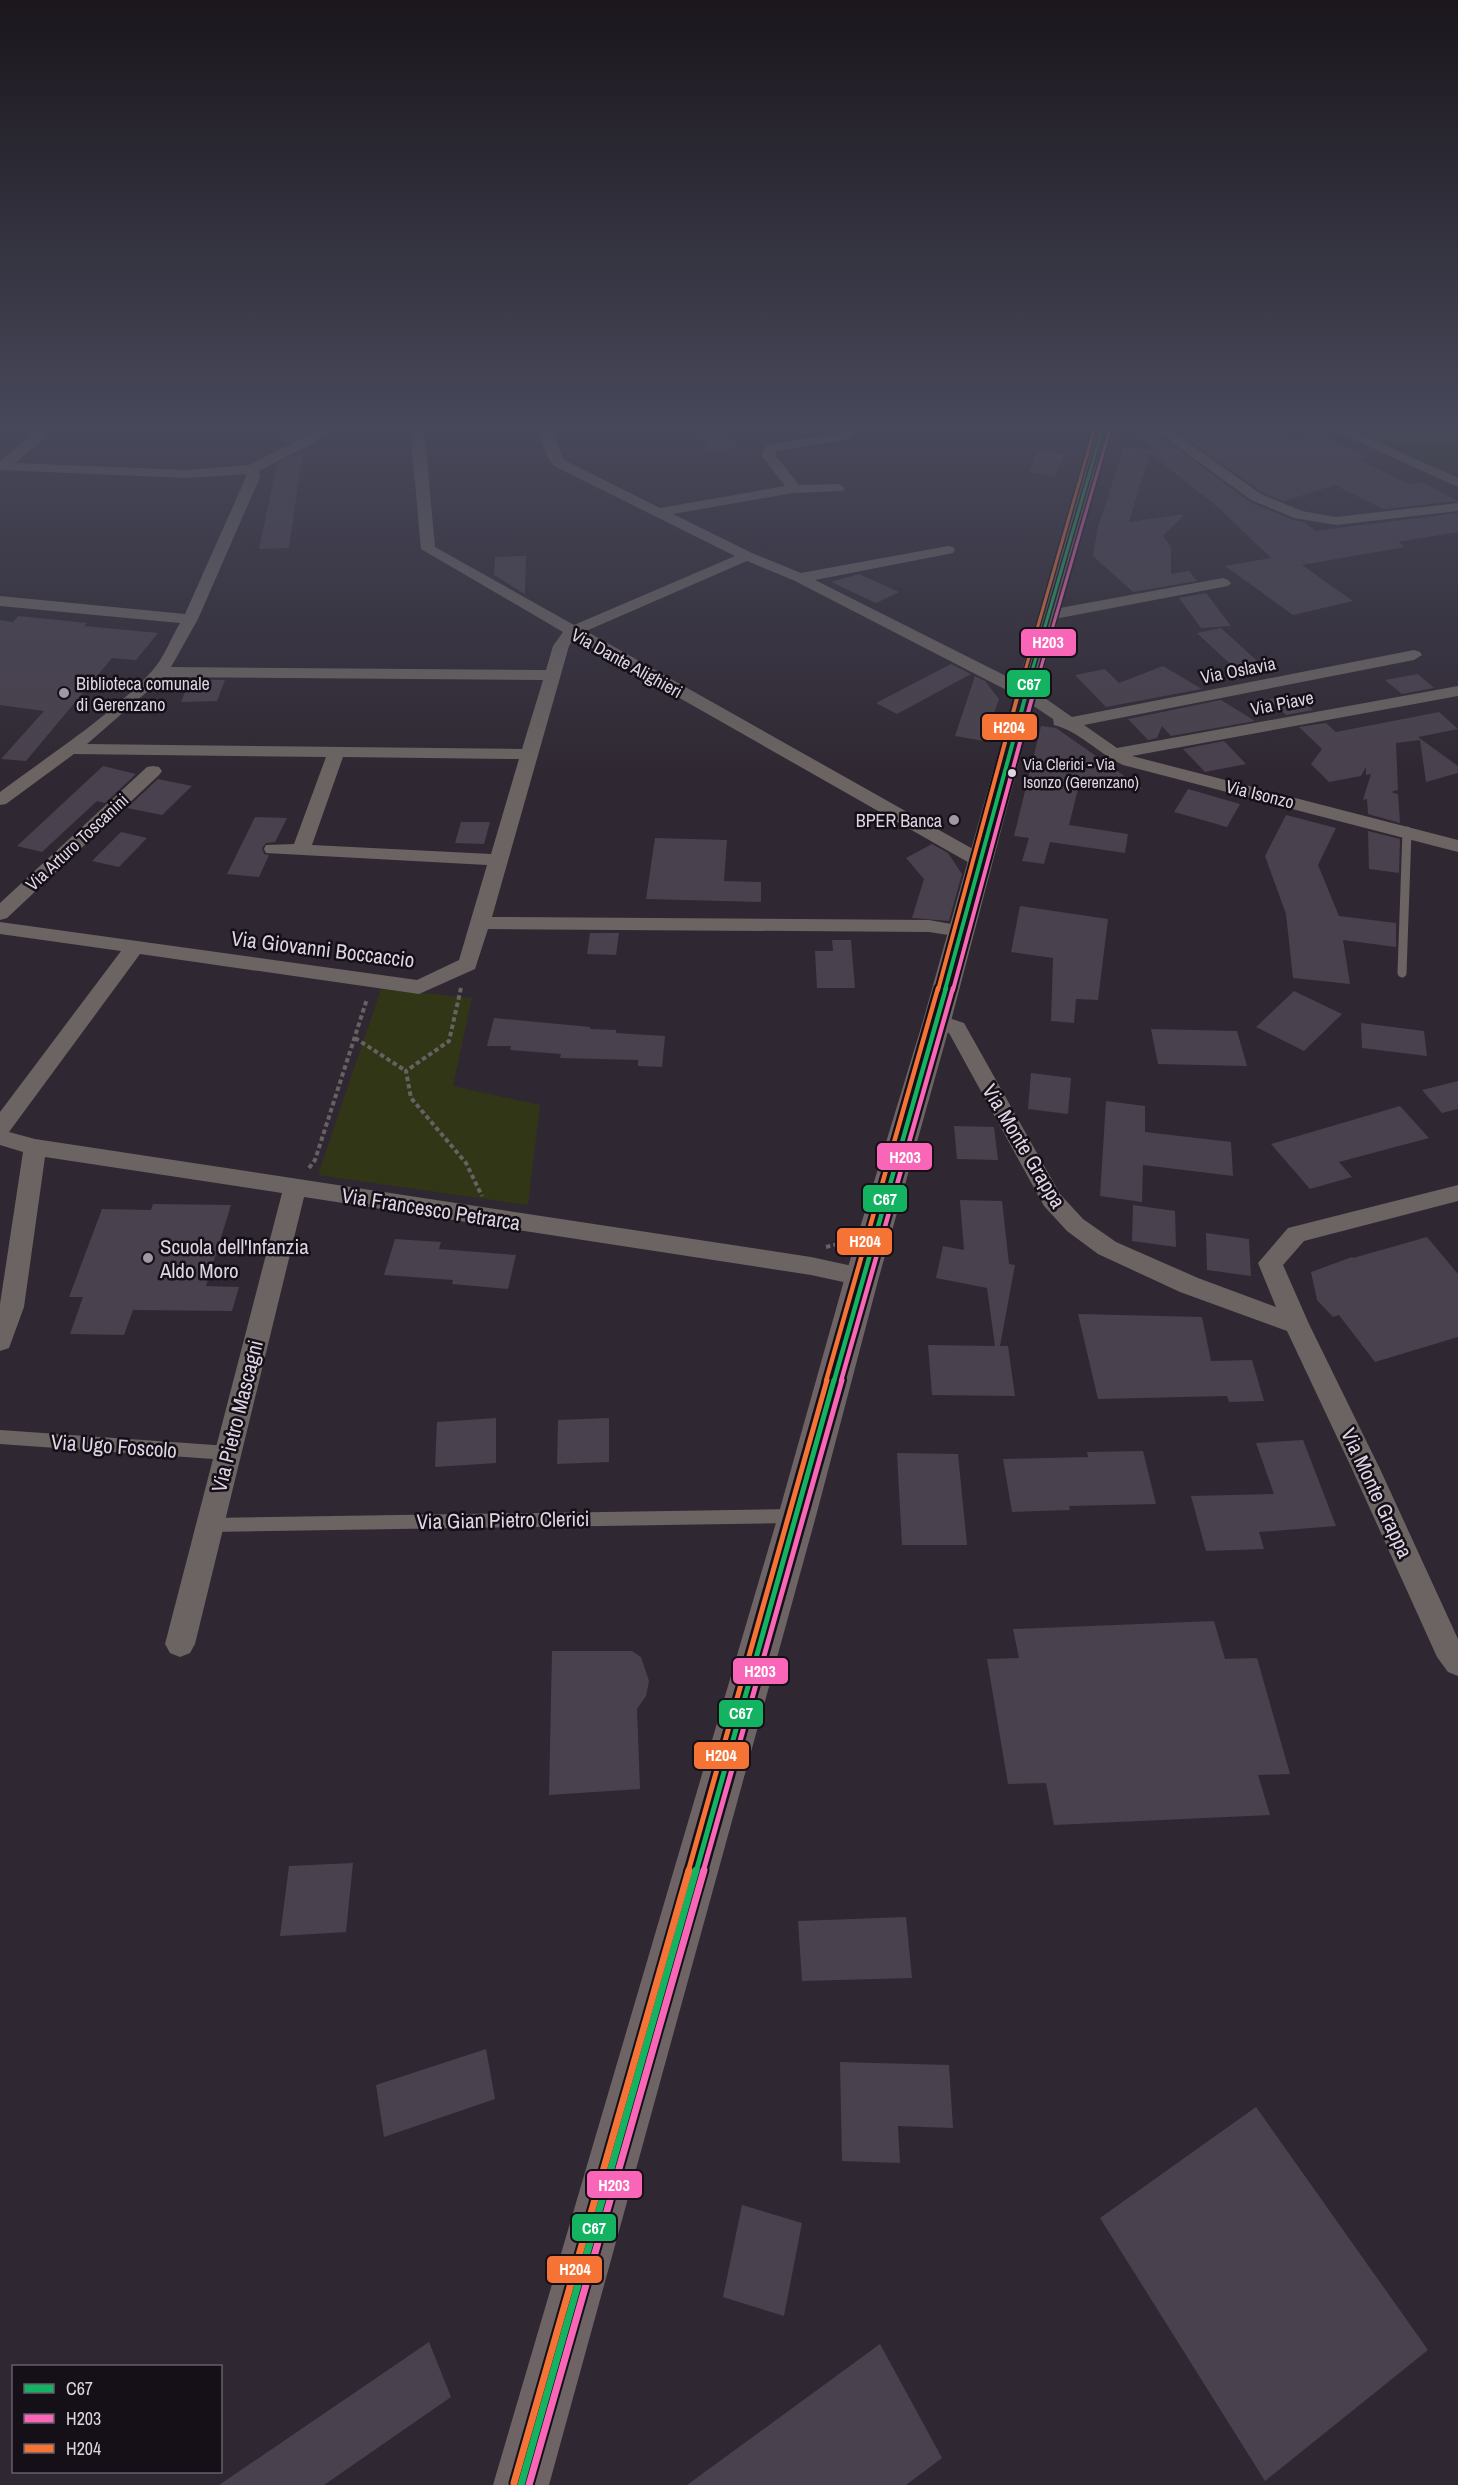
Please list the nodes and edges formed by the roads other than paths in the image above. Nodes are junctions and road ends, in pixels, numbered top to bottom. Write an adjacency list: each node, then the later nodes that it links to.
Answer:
1 (224, 543): 11 (street)
2 (427, 543): 12 (street, Via Dante Alighieri)
3 (721, 543): 6 (street, Via Isonzo)
4 (1070, 543): 10 (main road)
5 (948, 550): 7 (street)
6 (747, 556): 7 (street, Via Isonzo); 12 (street)
7 (800, 578): 17 (street, Via Isonzo)
8 (1223, 583): 10 (street)
9 (0, 601): 11 (street)
10 (1049, 615): 17 (main road)
11 (190, 619): 14 (street)
12 (571, 632): 15 (street); 28 (street, Via Dante Alighieri)
13 (1414, 655): 18 (street, Via Oslavia)
14 (160, 672): 15 (street); 19 (street)
15 (552, 675): 21 (street)
16 (1458, 690): 22 (street, Via Piave)
17 (1024, 702): 18 (street, Via Isonzo); 29 (main road)
18 (1070, 723): 22 (street, Via Isonzo)
19 (70, 749): 20 (street); 25 (street)
20 (336, 753): 21 (street); 32 (street)
21 (528, 754): 33 (street)
22 (1114, 754): 27 (street, Via Isonzo)
23 (153, 771): 34 (street, Via Arturo Toscanini)
24 (0, 779): 25 (street)
25 (26, 782): 26 (street)
26 (0, 800)
27 (1407, 831): 30 (street, Via Isonzo); 39 (lane)
28 (935, 834): 29 (street, Via Dante Alighieri); 29 (street, Via Dante Alighieri)
29 (984, 845): 37 (main road)
30 (1458, 846)
31 (273, 849): 32 (street)
32 (301, 850): 33 (street)
33 (498, 860): 35 (street)
34 (0, 914)
35 (480, 923): 37 (street); 38 (street, Via Giovanni Boccaccio)
36 (0, 928): 38 (street, Via Giovanni Boccaccio)
37 (961, 931): 40 (main road)
38 (134, 948): 41 (street)
39 (1402, 972)
40 (937, 1021): 46 (main road); 48 (street, Via Monte Grappa)
41 (0, 1128)
42 (0, 1137): 43 (street, Via Francesco Petrarca)
43 (35, 1147): 44 (street, Via Francesco Petrarca); 47 (street)
44 (295, 1188): 46 (street, Via Francesco Petrarca); 51 (street, Via Pietro Mascagni)
45 (1458, 1193): 48 (street, Via Monte Grappa)
46 (862, 1277): 52 (main road)
47 (4, 1317): 49 (street)
48 (1296, 1324): 55 (street, Via Monte Grappa)
49 (0, 1341)
50 (0, 1437): 51 (lane, Via Ugo Foscolo)
51 (228, 1453): 53 (street, Via Pietro Mascagni)
52 (797, 1516): 53 (lane, Via Gian Pietro Clerici); 56 (main road)
53 (210, 1525): 54 (street, Via Pietro Mascagni)
54 (180, 1644)
55 (1458, 1662)
56 (521, 2485)

